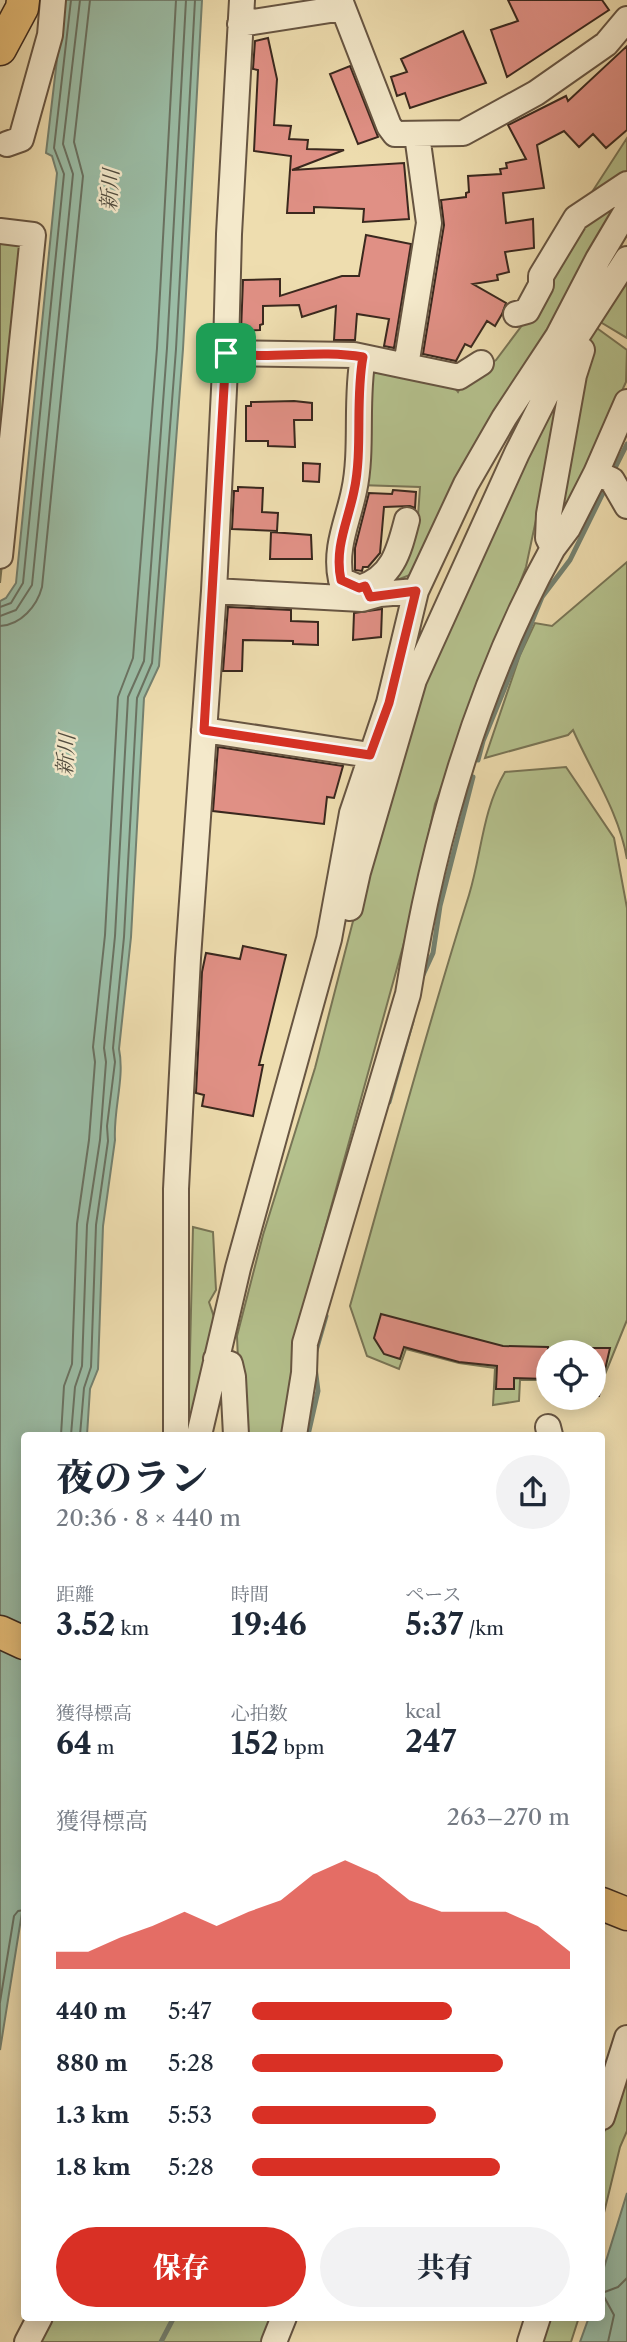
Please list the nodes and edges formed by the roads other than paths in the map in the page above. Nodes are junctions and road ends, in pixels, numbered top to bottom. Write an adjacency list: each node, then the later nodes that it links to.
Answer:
1 (23, 0): 6 (main road)
2 (53, 0): 8 (street)
3 (342, 4): 4 (street); 7 (street)
4 (241, 12): 15 (street)
5 (627, 19): 7 (street)
6 (0, 49)
7 (417, 135): 18 (street)
8 (7, 144)
9 (627, 184): 13 (street)
10 (627, 210): 14 (street)
11 (0, 231): 19 (street)
12 (627, 259): 14 (street)
13 (516, 314)
14 (565, 340): 24 (street); 27 (street); 31 (street)
15 (226, 353): 16 (street); 26 (street)
16 (363, 357): 18 (street); 28 (street)
17 (481, 363): 18 (street)
18 (406, 366)
19 (8, 392): 25 (street)
20 (627, 402): 21 (street)
21 (596, 473): 22 (street); 24 (street)
22 (627, 506)
23 (407, 520): 28 (street)
24 (553, 548): 36 (street)
25 (0, 556)
26 (214, 591): 28 (street); 29 (street)
27 (416, 591): 28 (street); 30 (street)
28 (367, 592)
29 (204, 730): 30 (street); 33 (street)
30 (370, 755): 31 (street)
31 (327, 949): 32 (street)
32 (216, 1359): 34 (street); 35 (street)
33 (176, 1432)
34 (200, 1432)
35 (236, 1432)
36 (294, 1432)
37 (0, 1632): 38 (main road)
38 (21, 1642)
39 (0, 1653): 40 (main road)
40 (21, 1662)
41 (605, 1882): 42 (main road)
42 (627, 1892)
43 (605, 1905): 44 (main road)
44 (627, 1914)
45 (627, 2038): 46 (street)
46 (605, 2108)
47 (38, 2321): 50 (street)
48 (282, 2321): 51 (street)
49 (537, 2321): 52 (street)
50 (27, 2342)
51 (274, 2342)
52 (530, 2342)

